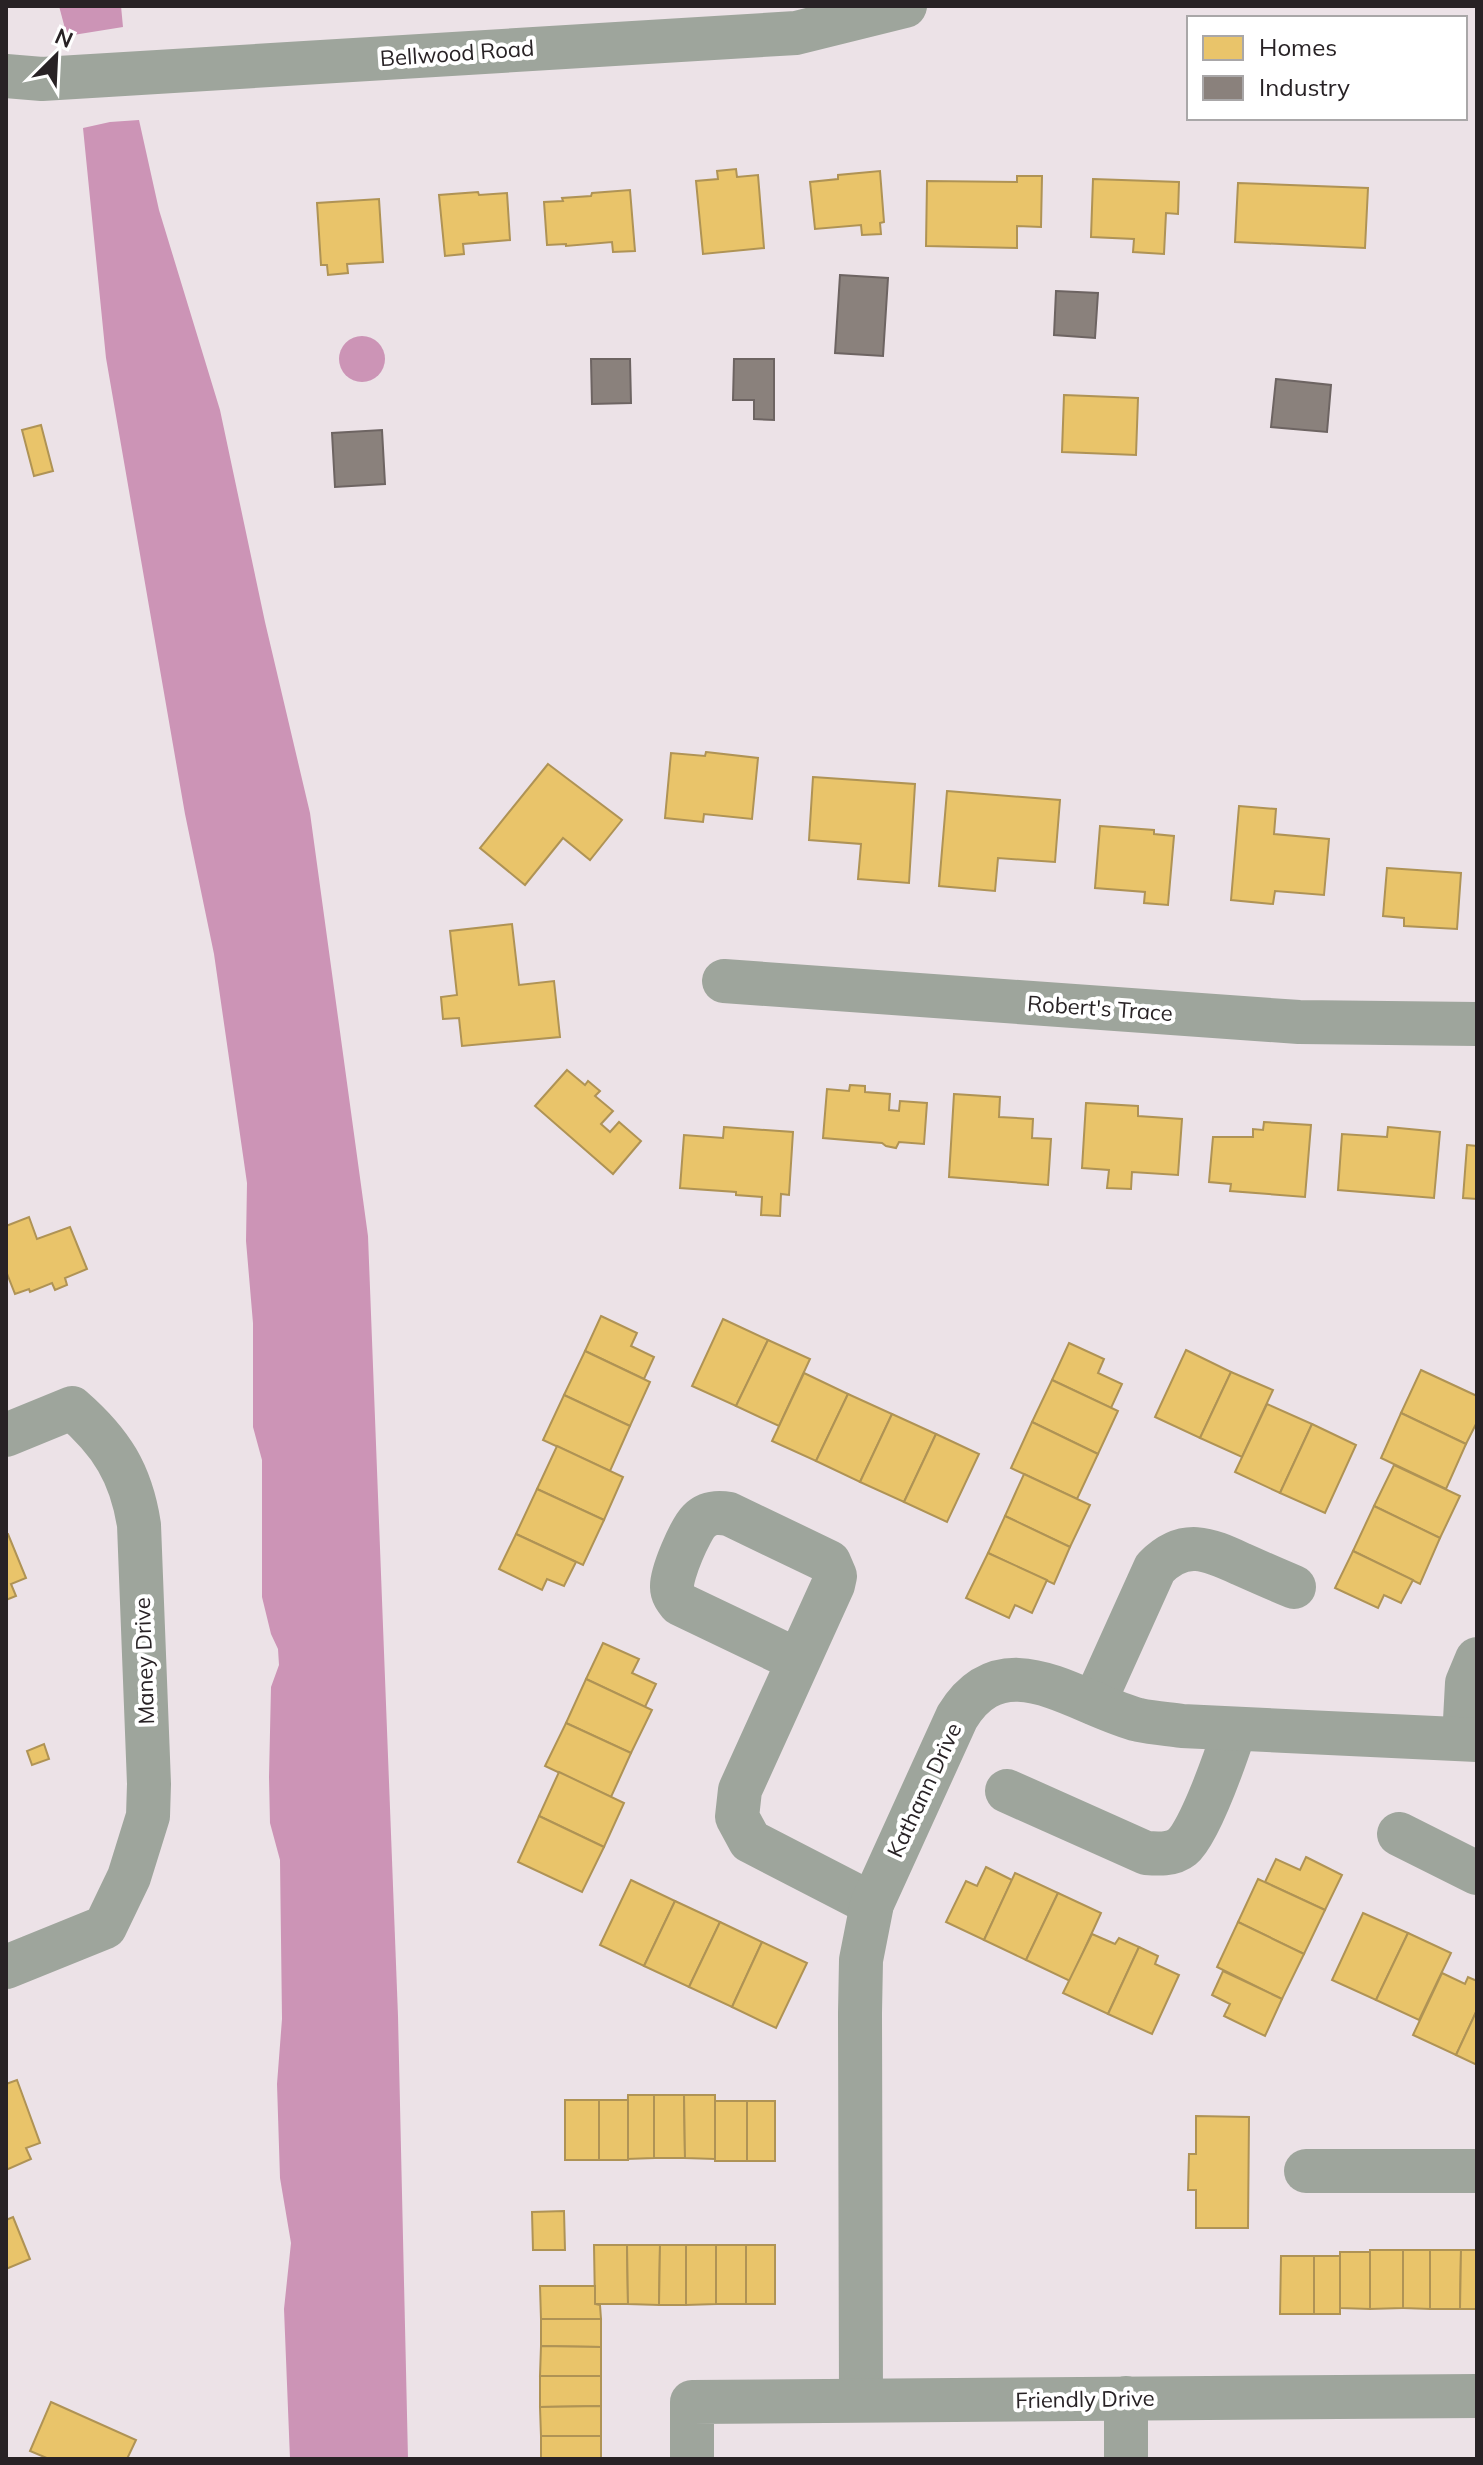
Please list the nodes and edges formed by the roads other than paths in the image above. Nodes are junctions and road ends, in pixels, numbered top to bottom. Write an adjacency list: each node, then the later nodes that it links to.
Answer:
1 (905, 6): 2 (street, Bellwood Road)
2 (6, 76)
3 (724, 981): 4 (street, Robert's Trace)
4 (1477, 1024)
5 (6, 1435): 16 (street, Maney Drive)
6 (1294, 1587): 9 (street)
7 (1477, 1659): 11 (street)
8 (797, 1660): 15 (street)
9 (1094, 1703): 10 (street, Kathann Drive); 15 (street, Kathann Drive)
10 (1235, 1729): 11 (street, Kathann Drive); 12 (street)
11 (1470, 1740)
12 (1007, 1791)
13 (1399, 1834): 14 (street)
14 (1477, 1873)
15 (872, 1904): 21 (street, Kathann Drive)
16 (6, 1967)
17 (1306, 2171): 18 (street)
18 (1477, 2171)
19 (1477, 2396): 20 (street, Friendly Drive)
20 (1126, 2398): 21 (street, Friendly Drive); 23 (street)
21 (861, 2400): 22 (street, Friendly Drive)
22 (692, 2459)
23 (1126, 2459)

